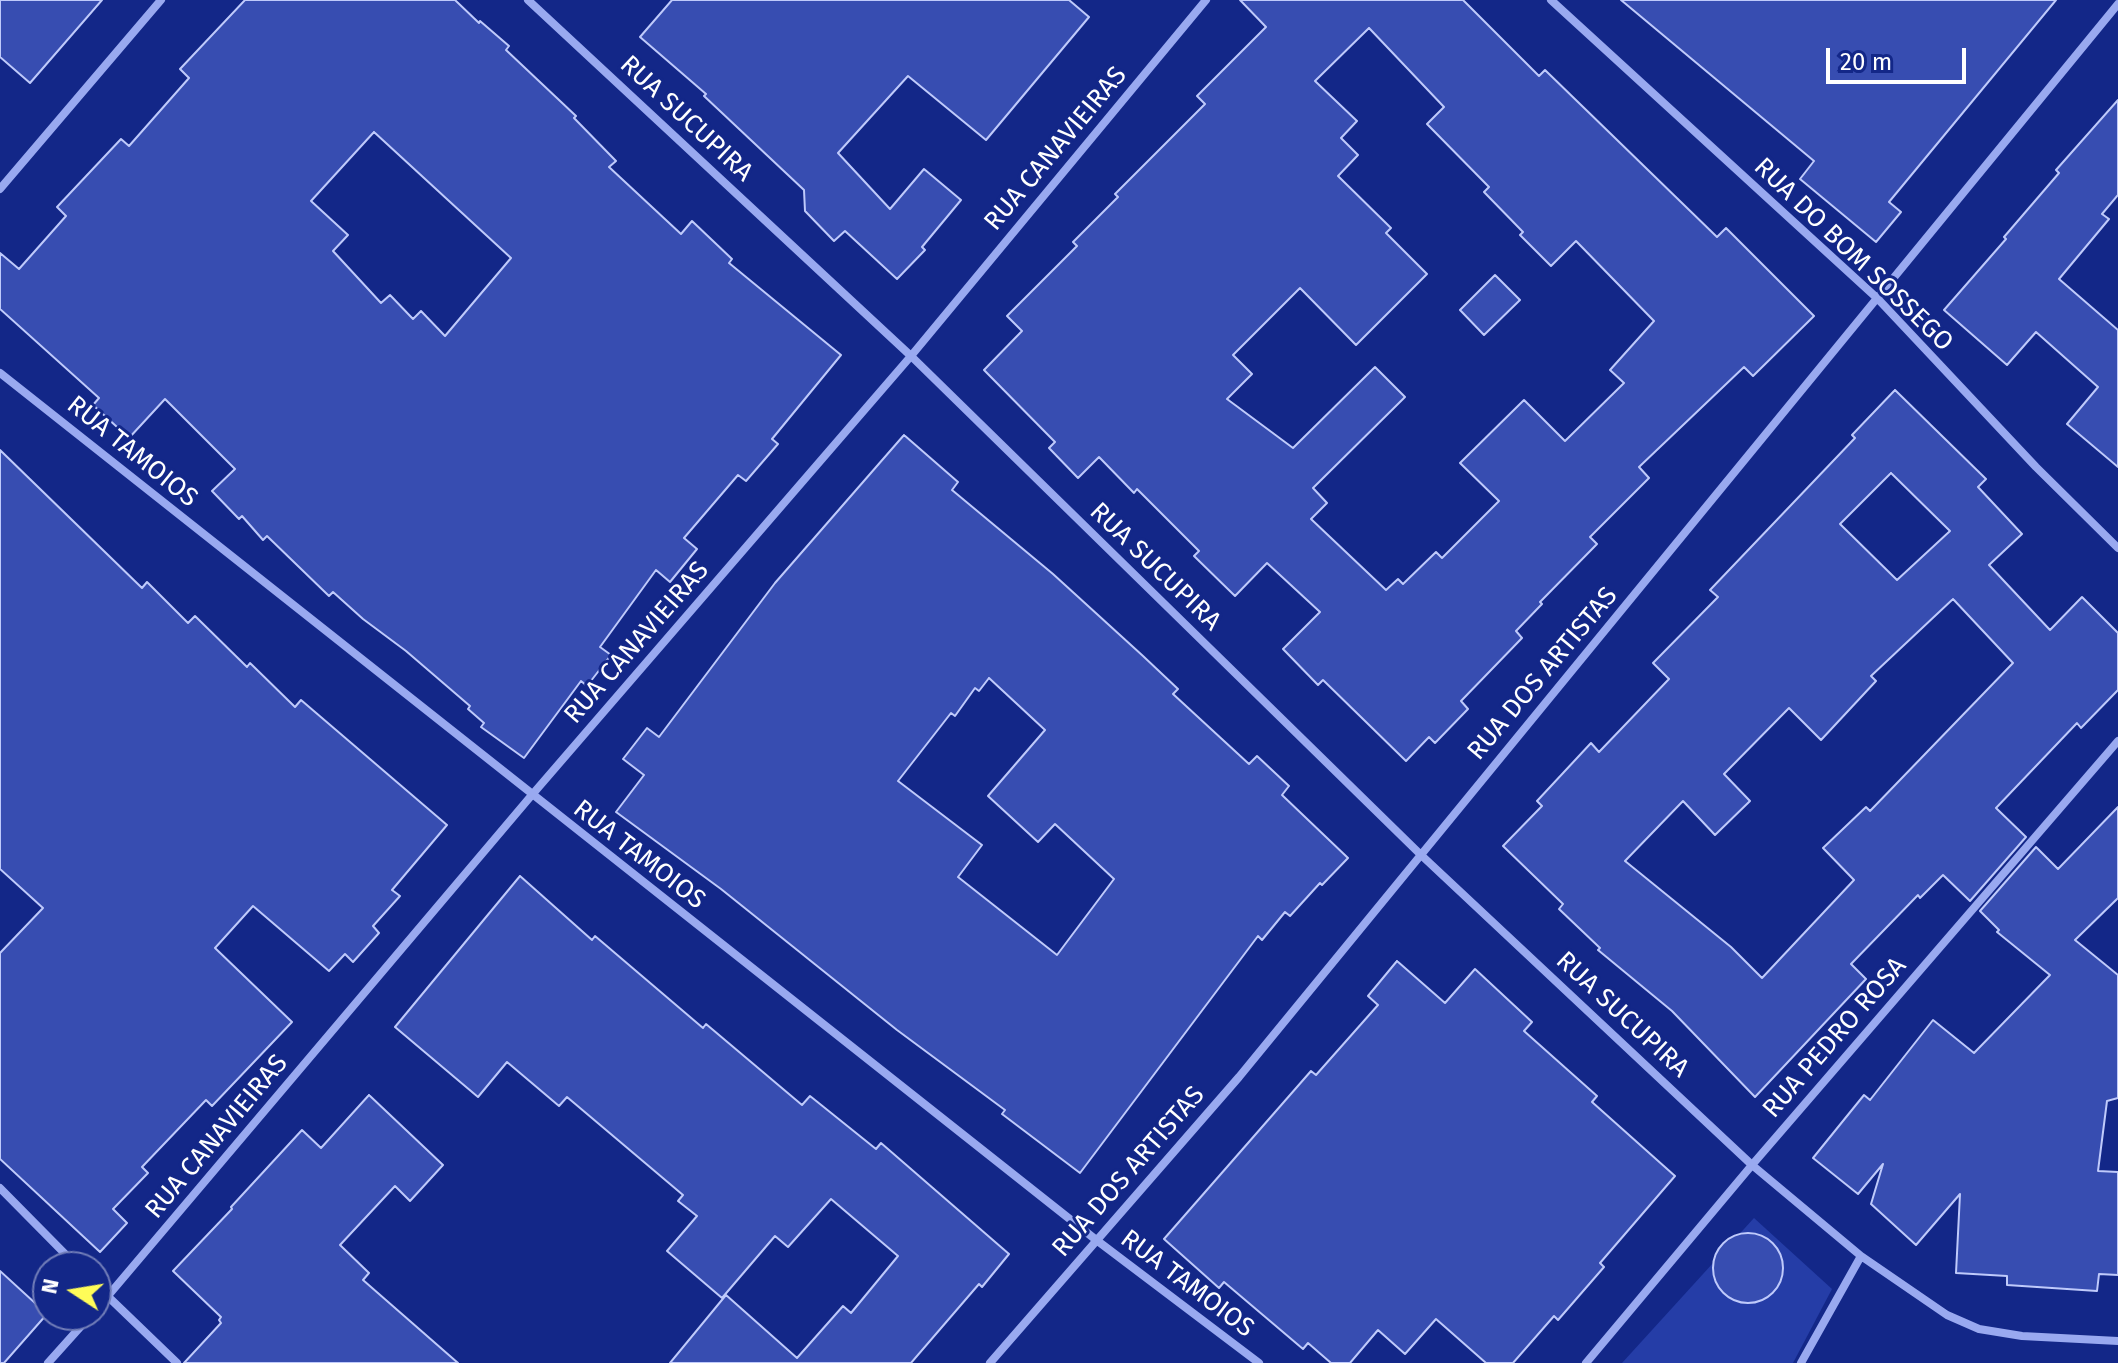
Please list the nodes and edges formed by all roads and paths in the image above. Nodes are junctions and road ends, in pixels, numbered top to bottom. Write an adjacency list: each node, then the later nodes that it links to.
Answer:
1 (161, 0): 6 (street)
2 (528, 0): 8 (street, RUA SUCUPIRA)
3 (1206, 0): 8 (street, RUA CANAVIEIRAS)
4 (1551, 0): 7 (street, RUA DO BOM SOSSEGO)
5 (2118, 4): 7 (street, RUA DOS ARTISTAS)
6 (0, 189)
7 (1878, 299): 10 (street, RUA DO BOM SOSSEGO); 13 (street, RUA DOS ARTISTAS)
8 (911, 356): 12 (street, RUA CANAVIEIRAS); 13 (street, RUA SUCUPIRA)
9 (0, 373): 12 (street, RUA TAMOIOS)
10 (2118, 548)
11 (2118, 741): 14 (street, RUA PEDRO ROSA)
12 (531, 796): 16 (street, RUA TAMOIOS); 19 (street, RUA CANAVIEIRAS)
13 (1420, 854): 14 (street, RUA SUCUPIRA); 16 (street, RUA DOS ARTISTAS)
14 (1752, 1165): 18 (street, RUA SUCUPIRA); 27 (street, RUA PEDRO ROSA)
15 (0, 1188): 17 (street)
16 (1095, 1239): 25 (street, RUA DOS ARTISTAS); 26 (street, RUA TAMOIOS)
17 (62, 1251)
18 (1861, 1256): 22 (street, RUA SUCUPIRA); 28 (street)
19 (112, 1292)
20 (112, 1301): 24 (street)
21 (77, 1331): 23 (street)
22 (2118, 1341)
23 (48, 1363)
24 (177, 1363)
25 (990, 1363)
26 (1259, 1363)
27 (1586, 1363)
28 (1801, 1363)

